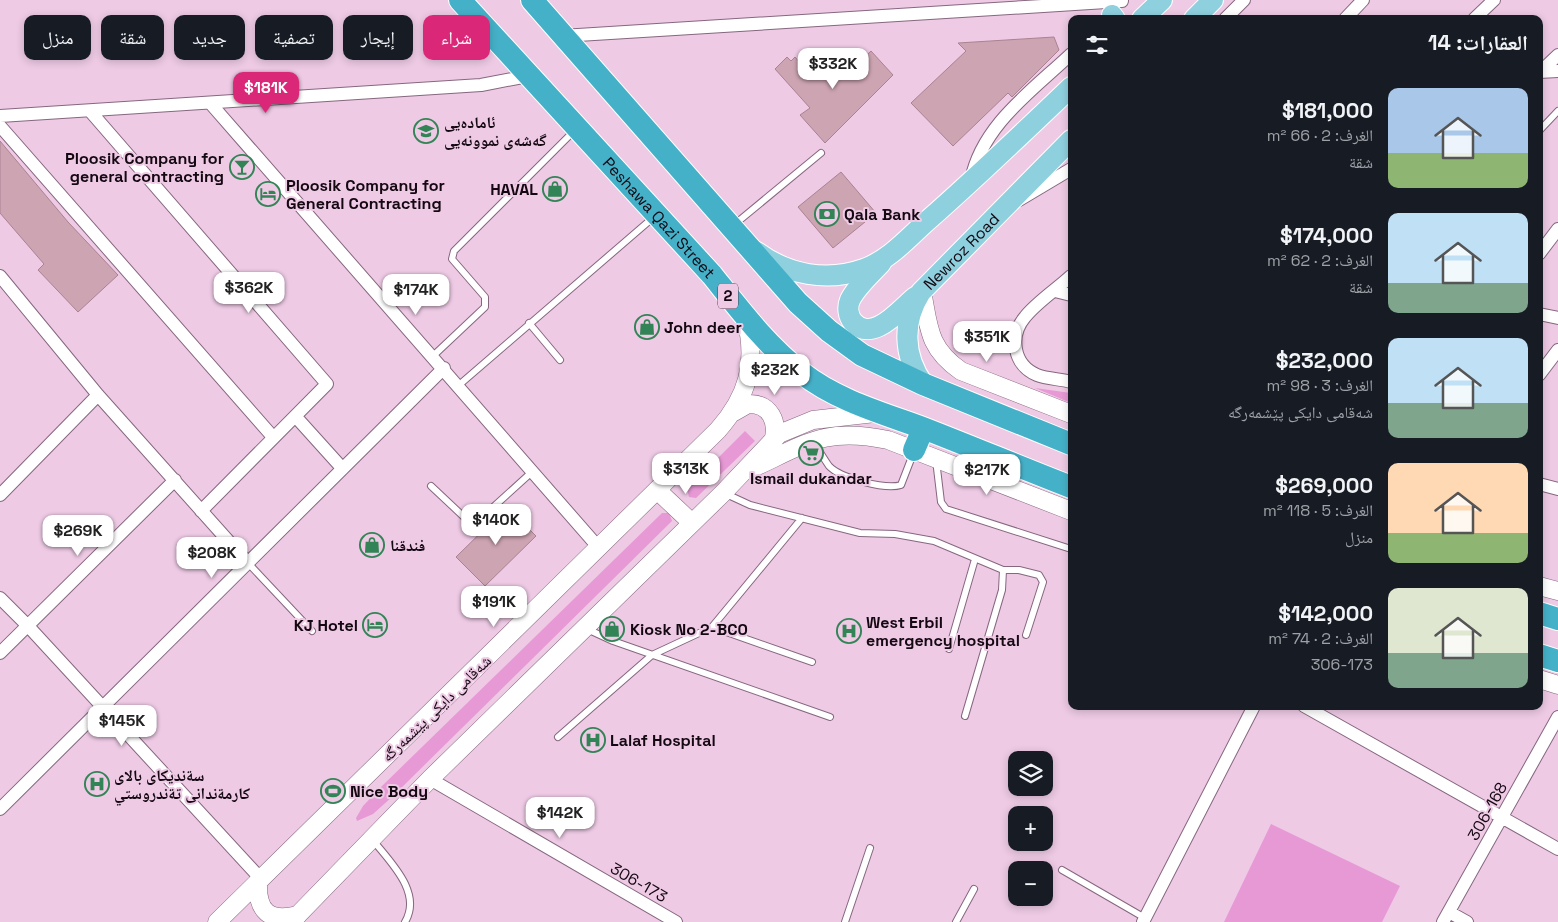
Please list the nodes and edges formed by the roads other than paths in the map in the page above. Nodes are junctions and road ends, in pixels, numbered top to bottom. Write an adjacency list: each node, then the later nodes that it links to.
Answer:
1 (460, 0): 20 (highway, Peshawa Qazi Street / 2)
2 (532, 0): 14 (highway)
3 (1162, 0): 9 (main road)
4 (1214, 0): 10 (main road)
5 (1244, 0): 11 (street)
6 (1494, 0): 13 (street)
7 (1362, 2): 12 (street)
8 (1116, 11): 14 (street)
9 (1146, 15)
10 (1198, 15)
11 (1229, 15)
12 (1349, 15)
13 (1478, 15)
14 (562, 36): 35 (highway)
15 (1558, 55): 17 (street)
16 (1068, 57): 32 (street)
17 (1543, 68)
18 (1558, 71): 19 (street)
19 (1543, 72)
20 (528, 76): 22 (street); 28 (highway, Peshawa Qazi Street / 2)
21 (1068, 90): 32 (main road)
22 (211, 104): 23 (street); 50 (street)
23 (90, 111): 25 (street); 61 (street)
24 (1558, 111): 27 (lane)
25 (0, 116)
26 (0, 126): 63 (street)
27 (1543, 127)
28 (578, 128): 34 (highway, Peshawa Qazi Street / 2); 50 (lane)
29 (1068, 143): 33 (main road, Newroz Road)
30 (821, 154): 35 (lane)
31 (1068, 171): 33 (street)
32 (970, 183): 39 (main road)
33 (1005, 206): 42 (main road, Newroz Road)
34 (657, 214): 47 (highway, Peshawa Qazi Street / 2); 48 (lane)
35 (732, 227): 37 (highway)
36 (1558, 229): 38 (street)
37 (750, 247): 39 (main road); 55 (highway)
38 (1543, 249)
39 (884, 260): 42 (main road)
40 (0, 276): 57 (street)
41 (1068, 279): 43 (street)
42 (922, 291): 55 (main road, Newroz Road); 60 (street)
43 (1055, 291): 44 (street); 54 (street)
44 (1068, 294)
45 (1543, 315): 46 (street)
46 (1558, 318)
47 (746, 319): 58 (street, شەقامی دایکی پێشمەرگە); 59 (highway, Peshawa Qazi Street / 2)
48 (529, 323): 51 (lane); 56 (lane)
49 (1558, 350): 53 (street)
50 (433, 356): 52 (street)
51 (560, 360)
52 (444, 368): 56 (street); 69 (street)
53 (1543, 370)
54 (1068, 381)
55 (923, 384): 66 (highway)
56 (459, 385): 70 (street)
57 (98, 395): 72 (street); 79 (street)
58 (734, 412): 64 (street); 77 (street, شەقامی دایکی پێشمەرگە)
59 (880, 412): 62 (highway, Peshawa Qazi Street / 2); 64 (street)
60 (1068, 413)
61 (296, 416): 63 (street); 69 (street)
62 (923, 428): 67 (highway); 75 (highway, Peshawa Qazi Street / 2)
63 (273, 438): 81 (street)
64 (773, 441): 71 (street)
65 (812, 441): 67 (street); 67 (lane); 71 (street)
66 (1068, 443)
67 (914, 450): 68 (street)
68 (936, 459): 80 (street); 85 (lane)
69 (342, 468): 87 (street)
70 (533, 471): 74 (lane); 84 (street)
71 (743, 472): 78 (street)
72 (174, 480): 81 (street); 94 (street)
73 (1543, 485): 76 (street)
74 (431, 486)
75 (1068, 486)
76 (1558, 489)
77 (658, 491): 83 (street); 84 (street, شەقامی دایکی پێشمەرگە)
78 (723, 493): 82 (lane); 83 (street)
79 (0, 495)
80 (1068, 510)
81 (202, 511): 87 (street)
82 (802, 518): 86 (lane); 95 (lane)
83 (692, 523): 96 (street)
84 (599, 548): 121 (street, شەقامی دایکی پێشمەرگە)
85 (1068, 548)
86 (975, 559): 88 (lane); 99 (lane)
87 (248, 563): 97 (lane); 107 (street)
88 (1003, 570): 98 (lane); 110 (lane)
89 (1543, 587): 90 (street)
90 (1558, 591)
91 (0, 598): 94 (street)
92 (1543, 614): 93 (highway)
93 (1558, 618)
94 (28, 626): 100 (street); 107 (street)
95 (712, 627): 101 (lane); 103 (lane)
96 (585, 628): 101 (lane); 114 (street)
97 (312, 631)
98 (1026, 635)
99 (949, 649)
100 (0, 653)
101 (652, 655): 112 (lane); 113 (lane)
102 (1543, 656): 104 (highway)
103 (812, 662)
104 (1558, 662)
105 (1543, 680): 106 (street)
106 (1558, 685)
107 (103, 707): 115 (street); 121 (street)
108 (1249, 710): 125 (street)
109 (1311, 710): 116 (street)
110 (965, 716)
111 (1558, 717): 116 (street, 306-168)
112 (830, 718)
113 (558, 738)
114 (430, 779): 117 (street); 128 (street, 306-173)
115 (0, 809)
116 (1502, 818): 119 (street); 123 (street, 306-168)
117 (372, 838): 124 (street); 127 (lane)
118 (870, 848): 129 (lane)
119 (1558, 849)
120 (1062, 870): 125 (lane)
121 (259, 881): 124 (street); 126 (street, شەقامی دایکی پێشمەرگە)
122 (974, 889): 130 (lane)
123 (1446, 917): 131 (street)
124 (295, 918)
125 (1144, 920)
126 (217, 922)
127 (405, 922)
128 (676, 922)
129 (845, 922)
130 (956, 922)
131 (1468, 922)

